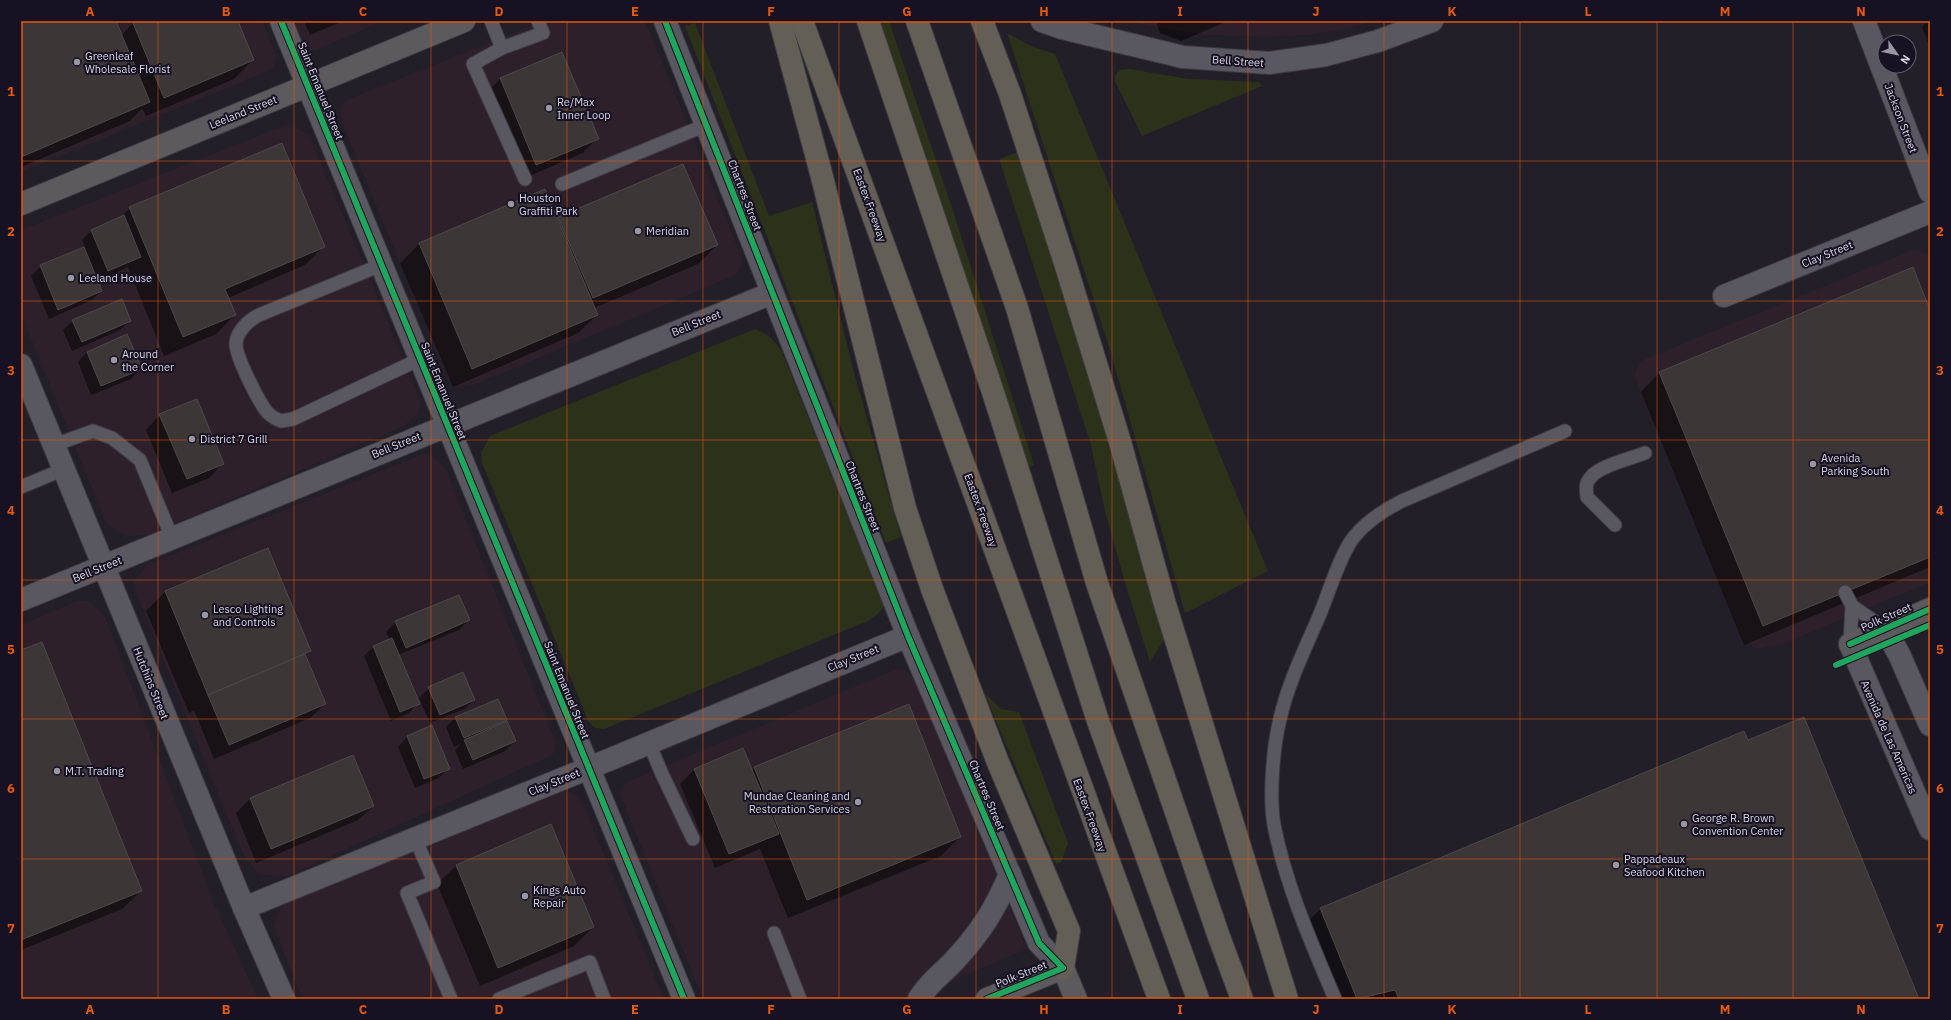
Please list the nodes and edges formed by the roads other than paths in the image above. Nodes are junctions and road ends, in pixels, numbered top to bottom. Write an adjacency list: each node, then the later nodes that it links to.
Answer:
1 (281, 21): 16 (street, Saint Emanuel Street)
2 (464, 21): 16 (main road, Leeland Street)
3 (491, 21): 15 (lane)
4 (538, 21): 15 (lane)
5 (666, 21): 17 (street, Chartres Street)
6 (780, 21): 53 (highway)
7 (802, 21): 63 (highway, Eastex Freeway)
8 (868, 21): 64 (highway)
9 (917, 21): 65 (highway)
10 (982, 21): 66 (highway)
11 (1042, 21): 14 (street, Bell Street)
12 (1432, 21): 14 (street, Bell Street)
13 (1864, 21): 20 (street, Jackson Street)
14 (1061, 25)
15 (502, 48): 18 (lane)
16 (308, 86): 21 (main road, Leeland Street); 23 (street, Saint Emanuel Street)
17 (706, 125): 19 (lane); 24 (street, Chartres Street)
18 (525, 178)
19 (562, 184)
20 (1930, 192)
21 (21, 204)
22 (1930, 212): 25 (street, Clay Street)
23 (381, 265): 26 (street, Saint Emanuel Street); 26 (lane)
24 (772, 293): 28 (street, Bell Street); 42 (street, Chartres Street)
25 (1724, 296)
26 (420, 359): 28 (street, Saint Emanuel Street)
27 (21, 365): 30 (street, Hutchins Street)
28 (447, 424): 35 (street, Bell Street); 46 (street, Saint Emanuel Street)
29 (1565, 431): 67 (lane)
30 (54, 445): 32 (street, Hutchins Street); 35 (lane)
31 (1645, 454): 34 (lane)
32 (64, 469): 33 (lane); 36 (street, Hutchins Street)
33 (21, 487)
34 (1615, 525)
35 (172, 538): 36 (street, Bell Street)
36 (104, 566): 38 (street, Bell Street); 51 (street, Hutchins Street)
37 (1845, 592): 39 (lane)
38 (21, 600)
39 (1852, 606): 41 (lane); 43 (lane)
40 (1930, 609): 41 (main road, Polk Street)
41 (1884, 628): 43 (main road, Polk Street); 44 (street)
42 (908, 636): 45 (street, Clay Street); 50 (street, Chartres Street)
43 (1850, 644): 47 (street, Avenida de Las Americas)
44 (1930, 725)
45 (649, 743): 46 (street, Clay Street); 49 (lane)
46 (589, 768): 48 (street, Clay Street); 58 (street, Saint Emanuel Street)
47 (1930, 829)
48 (415, 838): 51 (street, Clay Street); 55 (lane)
49 (693, 839)
50 (1010, 874): 53 (street, Chartres Street); 60 (street)
51 (244, 908): 54 (street, Hutchins Street)
52 (774, 933): 59 (lane)
53 (1063, 968): 61 (main road, Polk Street); 62 (main road, Chartres Street)
54 (284, 999)
55 (451, 999)
56 (499, 999): 57 (lane)
57 (604, 999)
58 (684, 999)
59 (800, 999)
60 (919, 999)
61 (987, 999)
62 (1076, 999)
63 (1159, 999)
64 (1198, 999)
65 (1242, 999)
66 (1287, 999)
67 (1335, 999)

